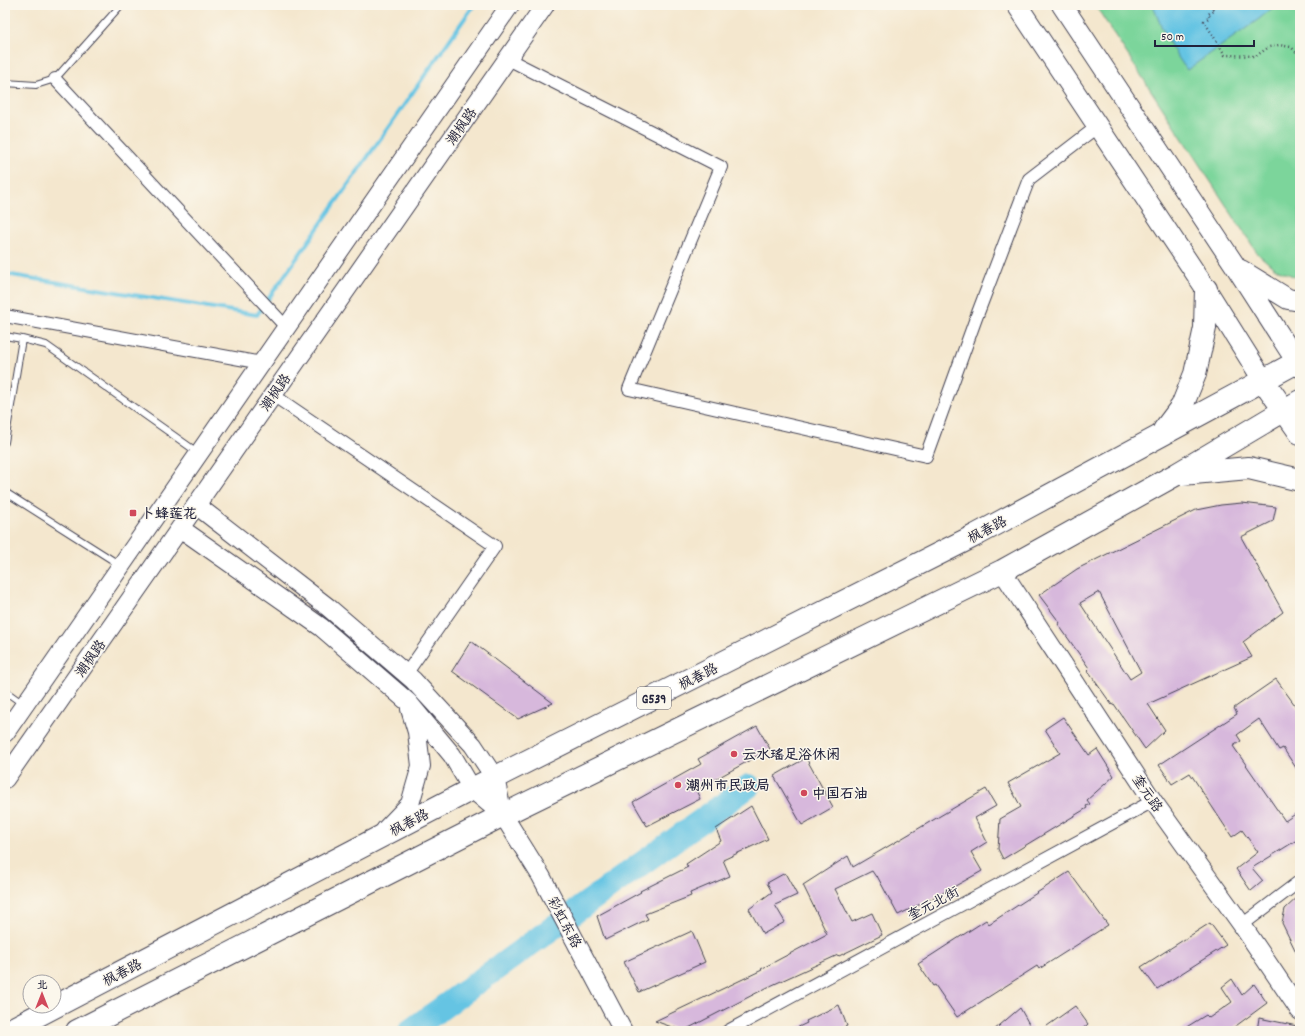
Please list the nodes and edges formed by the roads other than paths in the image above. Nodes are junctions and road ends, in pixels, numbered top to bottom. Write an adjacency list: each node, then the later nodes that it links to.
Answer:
1 (121, 5): 7 (lane)
2 (510, 5): 14 (main road, 潮枫路)
3 (545, 5): 6 (main road, 潮枫路)
4 (1018, 5): 9 (main road)
5 (1062, 5): 10 (main road)
6 (508, 59): 9 (street); 20 (main road, 潮枫路)
7 (56, 78): 8 (lane); 14 (street)
8 (5, 83)
9 (1098, 126): 11 (main road)
10 (1236, 267): 12 (main road); 17 (main road)
11 (1206, 289): 19 (main road); 23 (highway)
12 (1300, 301)
13 (5, 316): 18 (street)
14 (287, 328): 18 (main road, 潮枫路)
15 (5, 336): 16 (lane)
16 (22, 339): 24 (lane); 25 (lane)
17 (1299, 363): 19 (highway, 枫春路 / G539)
18 (262, 364): 25 (main road, 潮枫路)
19 (1263, 380): 21 (highway); 23 (highway, 枫春路 / G539)
20 (273, 395): 29 (main road, 潮枫路); 33 (street)
21 (1292, 406): 22 (highway); 26 (highway)
22 (1300, 433)
23 (1160, 436): 38 (highway, 枫春路 / G539)
24 (5, 442)
25 (199, 454): 31 (main road, 潮枫路)
26 (1177, 474): 27 (highway); 32 (highway)
27 (1300, 480)
28 (5, 492): 31 (lane)
29 (196, 505): 30 (main road, 潮枫路); 33 (main road)
30 (180, 528): 35 (main road); 39 (main road, 潮枫路)
31 (121, 566): 36 (main road, 潮枫路)
32 (1002, 571): 41 (main road, 奎元路); 42 (highway)
33 (406, 674): 38 (main road)
34 (5, 691): 36 (lane)
35 (408, 702): 40 (main road); 43 (main road)
36 (25, 705): 37 (main road, 潮枫路)
37 (5, 733)
38 (495, 778): 40 (highway, 枫春路 / G539); 42 (main road)
39 (5, 779)
40 (472, 789): 42 (main road); 43 (highway, 枫春路 / G539)
41 (1153, 801): 45 (main road, 奎元路); 50 (street, 奎元北街)
42 (503, 814): 48 (highway); 49 (main road, 彩虹东路)
43 (379, 837): 47 (highway, 枫春路 / G539)
44 (1300, 881): 45 (street)
45 (1242, 925): 46 (main road, 奎元路)
46 (1300, 1011)
47 (8, 1031)
48 (77, 1031)
49 (623, 1031)
50 (728, 1031)

